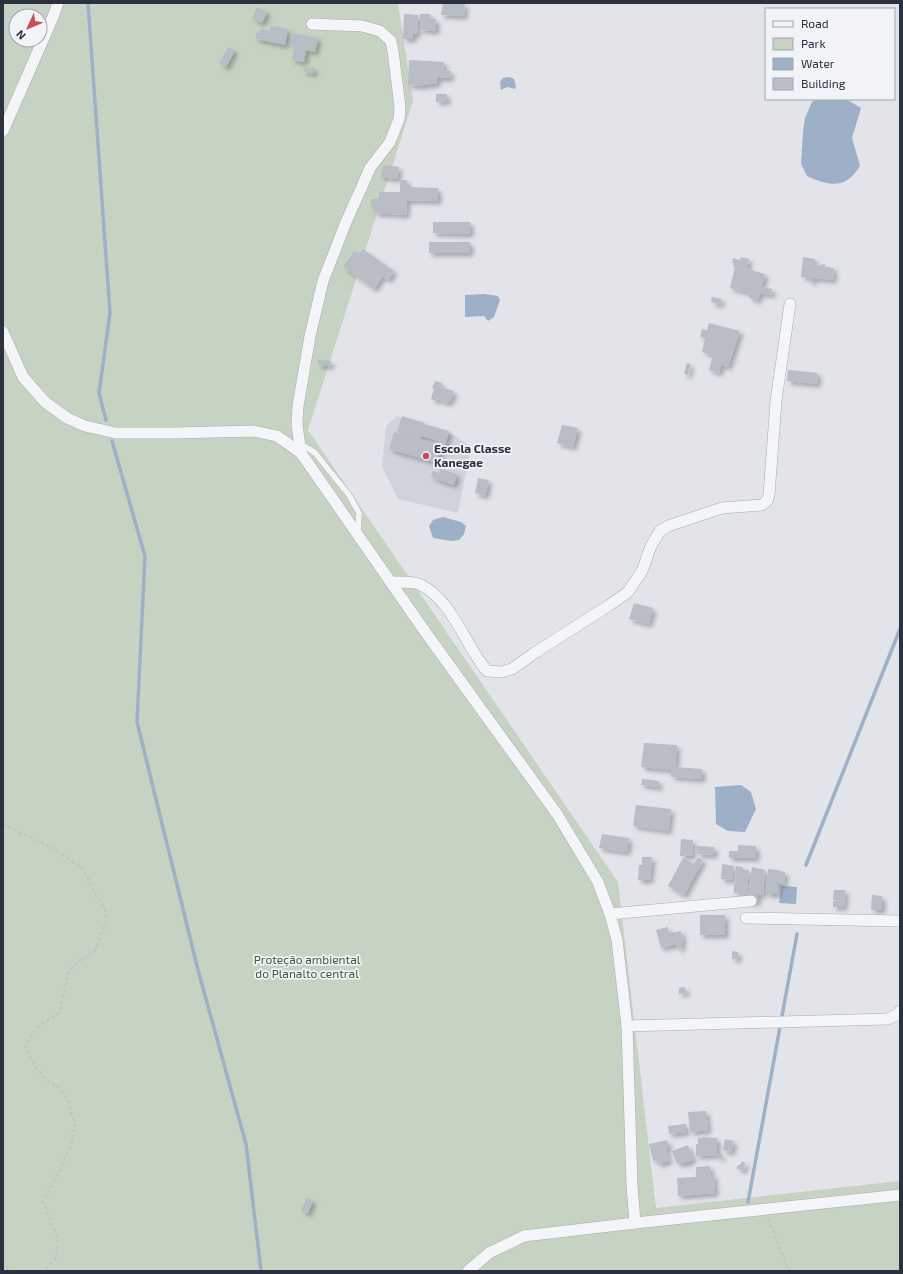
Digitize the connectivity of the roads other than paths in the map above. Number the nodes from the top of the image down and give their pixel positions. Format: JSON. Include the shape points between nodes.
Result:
{"nodes":[{"id":1,"x":58,"y":3,"type":"edge"},
{"id":2,"x":312,"y":24,"type":"dead end"},
{"id":3,"x":3,"y":131,"type":"edge"},
{"id":4,"x":790,"y":304,"type":"dead end"},
{"id":5,"x":3,"y":332,"type":"edge"},
{"id":6,"x":301,"y":449,"type":"junction"},
{"id":7,"x":391,"y":582,"type":"junction"},
{"id":8,"x":751,"y":901,"type":"dead end"},
{"id":9,"x":610,"y":914,"type":"junction"},
{"id":10,"x":746,"y":918,"type":"dead end"},
{"id":11,"x":900,"y":921,"type":"edge"},
{"id":12,"x":900,"y":1011,"type":"edge"},
{"id":13,"x":627,"y":1026,"type":"junction"},
{"id":14,"x":900,"y":1194,"type":"edge"},
{"id":15,"x":635,"y":1223,"type":"junction"},
{"id":16,"x":468,"y":1271,"type":"edge"}],
"edges":[{"from":1,"to":3,"type":"street"},
{"from":2,"to":6,"type":"street","via":[[362,26],[380,31],[391,41],[400,113],[397,128],[390,142],[370,168],[323,281],[298,406],[297,425]]},
{"from":4,"to":7,"type":"street","via":[[776,401],[769,495],[762,505],[722,508],[660,531],[651,546],[642,571],[628,592],[512,669],[502,672],[487,671],[451,614],[431,591],[418,584]]},
{"from":5,"to":6,"type":"street","via":[[23,377],[36,392],[45,402],[68,418],[85,426],[116,433],[254,431],[277,436]]},
{"from":6,"to":7,"type":"street"},
{"from":7,"to":9,"type":"street","via":[[557,814],[598,882]]},
{"from":8,"to":9,"type":"street"},
{"from":9,"to":13,"type":"street","via":[[617,940]]},
{"from":10,"to":11,"type":"street"},
{"from":12,"to":13,"type":"street","via":[[888,1019]]},
{"from":13,"to":15,"type":"street"},
{"from":14,"to":15,"type":"street"},
{"from":15,"to":16,"type":"street","via":[[524,1236],[489,1253]]}]}
